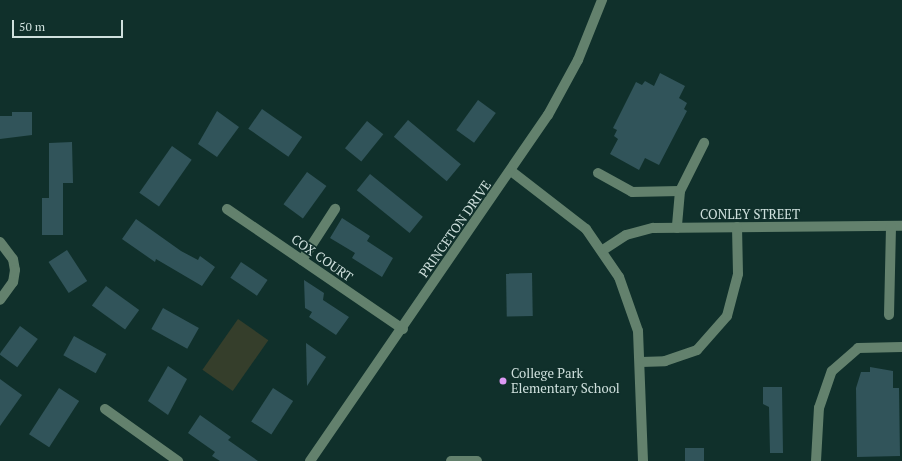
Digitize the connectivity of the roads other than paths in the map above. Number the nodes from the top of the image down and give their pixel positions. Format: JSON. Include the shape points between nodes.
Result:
{"nodes":[{"id":1,"x":602,"y":0,"type":"edge"},
{"id":2,"x":704,"y":143,"type":"dead end"},
{"id":3,"x":511,"y":171,"type":"junction"},
{"id":4,"x":598,"y":173,"type":"dead end"},
{"id":5,"x":680,"y":192,"type":"junction"},
{"id":6,"x":227,"y":209,"type":"dead end"},
{"id":7,"x":335,"y":209,"type":"dead end"},
{"id":8,"x":891,"y":226,"type":"junction"},
{"id":9,"x":902,"y":226,"type":"edge"},
{"id":10,"x":737,"y":227,"type":"junction"},
{"id":11,"x":677,"y":228,"type":"junction"},
{"id":12,"x":0,"y":242,"type":"edge"},
{"id":13,"x":603,"y":250,"type":"junction"},
{"id":14,"x":302,"y":260,"type":"junction"},
{"id":15,"x":0,"y":300,"type":"edge"},
{"id":16,"x":889,"y":315,"type":"dead end"},
{"id":17,"x":402,"y":329,"type":"junction"},
{"id":18,"x":902,"y":347,"type":"edge"},
{"id":19,"x":641,"y":362,"type":"junction"},
{"id":20,"x":105,"y":409,"type":"dead end"},
{"id":21,"x":178,"y":461,"type":"edge"},
{"id":22,"x":310,"y":461,"type":"edge"},
{"id":23,"x":451,"y":461,"type":"edge"},
{"id":24,"x":477,"y":461,"type":"edge"},
{"id":25,"x":643,"y":461,"type":"edge"},
{"id":26,"x":816,"y":461,"type":"edge"}],
"edges":[{"from":1,"to":3,"type":"street","name":"PRINCETON DRIVE","via":[[574,67],[548,115]]},
{"from":2,"to":5,"type":"street"},
{"from":3,"to":13,"type":"street","via":[[565,211]]},
{"from":3,"to":17,"type":"street","name":"PRINCETON DRIVE"},
{"from":4,"to":5,"type":"street","via":[[632,192]]},
{"from":5,"to":11,"type":"street"},
{"from":6,"to":14,"type":"street","name":"COX COURT"},
{"from":7,"to":14,"type":"street"},
{"from":8,"to":9,"type":"street","name":"CONLEY STREET"},
{"from":8,"to":10,"type":"street","name":"CONLEY STREET"},
{"from":8,"to":16,"type":"street"},
{"from":10,"to":11,"type":"street","name":"CONLEY STREET"},
{"from":10,"to":19,"type":"street","via":[[738,274],[727,316],[697,350],[665,361]]},
{"from":11,"to":13,"type":"street","name":"CONLEY STREET","via":[[639,230]]},
{"from":12,"to":15,"type":"street","via":[[13,259],[15,270],[13,282]]},
{"from":13,"to":19,"type":"street","via":[[631,304]]},
{"from":14,"to":17,"type":"street","name":"COX COURT"},
{"from":17,"to":22,"type":"street","name":"PRINCETON DRIVE"},
{"from":18,"to":26,"type":"street","via":[[858,348],[832,371],[820,408]]},
{"from":19,"to":25,"type":"street"},
{"from":20,"to":21,"type":"street"},
{"from":23,"to":24,"type":"street"}]}
